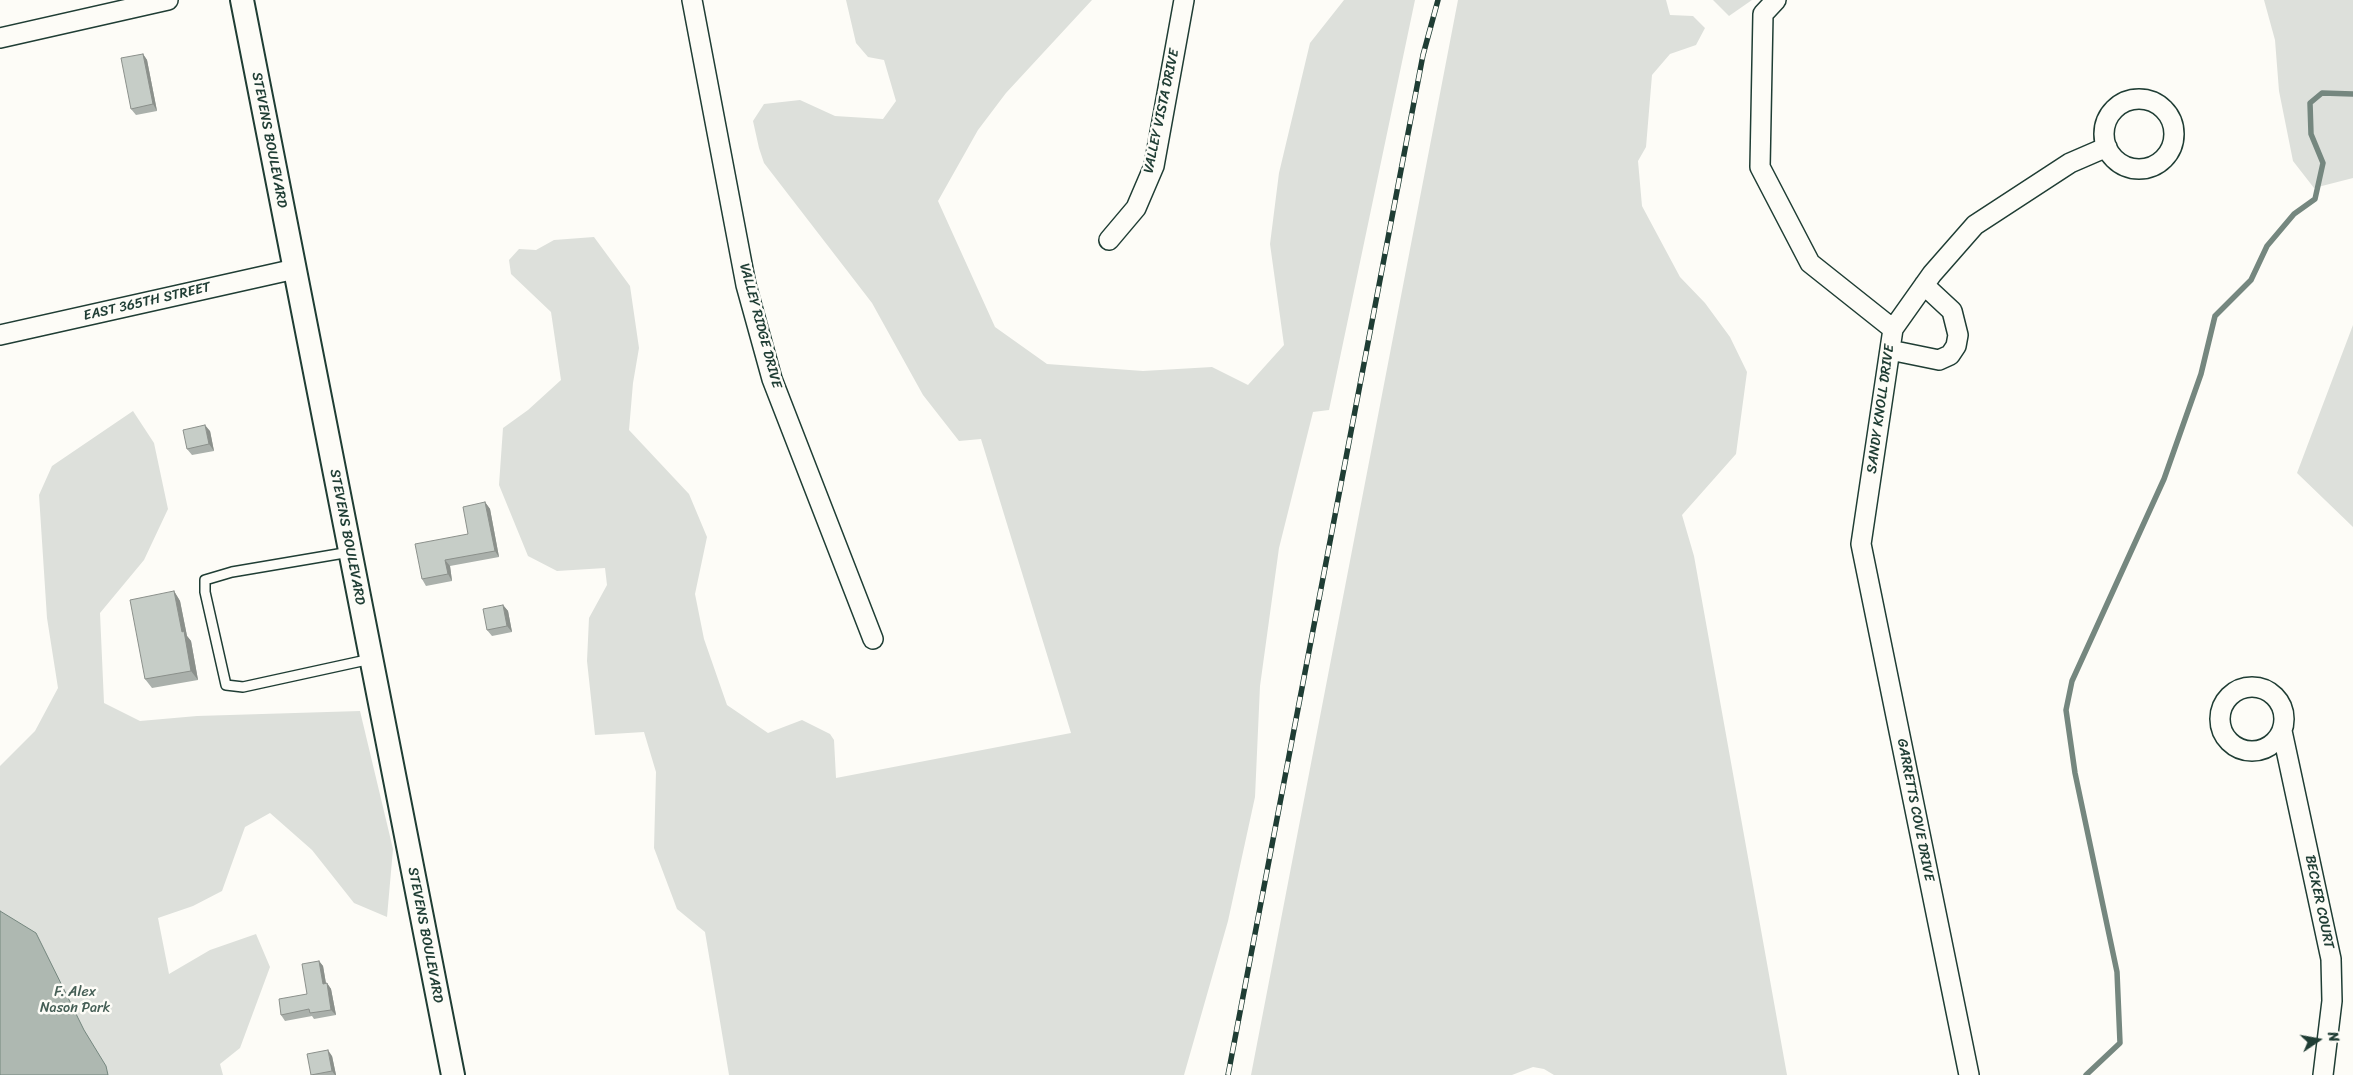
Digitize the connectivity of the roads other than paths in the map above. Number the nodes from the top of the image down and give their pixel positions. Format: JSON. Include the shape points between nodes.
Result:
{"nodes":[{"id":1,"x":168,"y":0,"type":"edge"},
{"id":2,"x":242,"y":0,"type":"edge"},
{"id":3,"x":692,"y":0,"type":"edge"},
{"id":4,"x":1184,"y":0,"type":"edge"},
{"id":5,"x":1776,"y":0,"type":"edge"},
{"id":6,"x":0,"y":38,"type":"edge"},
{"id":7,"x":2107,"y":147,"type":"dead end"},
{"id":8,"x":1109,"y":240,"type":"dead end"},
{"id":9,"x":295,"y":269,"type":"junction"},
{"id":10,"x":1924,"y":285,"type":"junction"},
{"id":11,"x":1892,"y":329,"type":"junction"},
{"id":12,"x":0,"y":335,"type":"edge"},
{"id":13,"x":1890,"y":350,"type":"junction"},
{"id":14,"x":1861,"y":544,"type":"joint"},
{"id":15,"x":350,"y":552,"type":"junction"},
{"id":16,"x":873,"y":639,"type":"dead end"},
{"id":17,"x":371,"y":659,"type":"junction"},
{"id":18,"x":2282,"y":730,"type":"dead end"},
{"id":19,"x":453,"y":1075,"type":"edge"},
{"id":20,"x":1969,"y":1075,"type":"edge"},
{"id":21,"x":2323,"y":1075,"type":"edge"}],
"edges":[{"from":1,"to":6,"type":"street"},
{"from":2,"to":9,"type":"street","name":"STEVENS BOULEVARD"},
{"from":3,"to":16,"type":"street","name":"VALLEY RIDGE DRIVE","via":[[746,285],[772,378]]},
{"from":4,"to":8,"type":"street","name":"VALLEY VISTA DRIVE","via":[[1154,166],[1136,208]]},
{"from":5,"to":11,"type":"street","name":"SANDY KNOLL DRIVE","via":[[1763,14],[1760,167],[1810,263]]},
{"from":7,"to":10,"type":"street","via":[[2070,163],[1975,225]]},
{"from":9,"to":12,"type":"street","name":"EAST 365TH STREET"},
{"from":9,"to":15,"type":"street","name":"STEVENS BOULEVARD"},
{"from":10,"to":11,"type":"street"},
{"from":10,"to":13,"type":"street","via":[[1952,311],[1958,335],[1956,346],[1950,355],[1939,360]]},
{"from":11,"to":13,"type":"street","name":"SANDY KNOLL DRIVE"},
{"from":13,"to":14,"type":"street","name":"SANDY KNOLL DRIVE"},
{"from":14,"to":20,"type":"street","name":"GARRETTS COVE DRIVE"},
{"from":15,"to":17,"type":"street","name":"STEVENS BOULEVARD"},
{"from":15,"to":17,"type":"lane","via":[[232,572],[205,580],[205,592],[226,685],[243,687]]},
{"from":17,"to":19,"type":"street","name":"STEVENS BOULEVARD"},
{"from":18,"to":21,"type":"street","name":"BECKER COURT","via":[[2331,959],[2332,1001]]}]}
